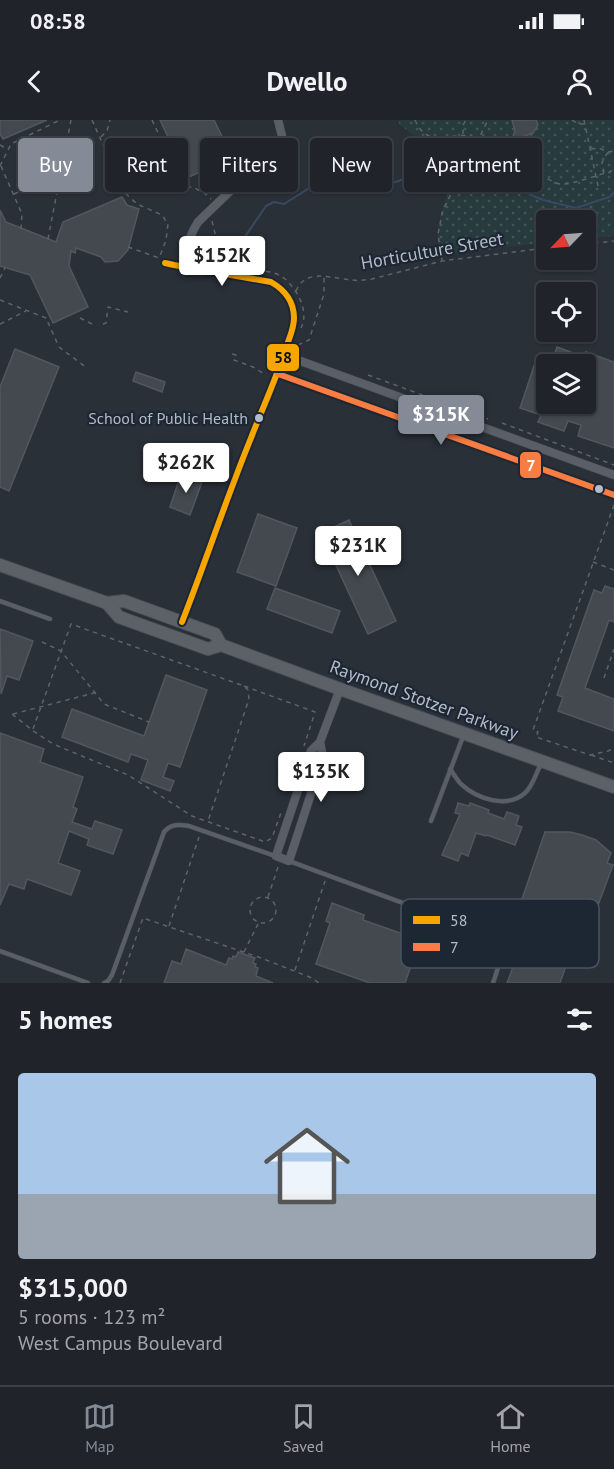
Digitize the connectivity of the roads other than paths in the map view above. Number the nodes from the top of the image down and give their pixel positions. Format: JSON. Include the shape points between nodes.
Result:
{"nodes":[{"id":1,"x":278,"y":120,"type":"edge"},
{"id":2,"x":165,"y":263,"type":"dead end"},
{"id":3,"x":185,"y":266,"type":"junction"},
{"id":4,"x":284,"y":355,"type":"junction"},
{"id":5,"x":278,"y":374,"type":"junction"},
{"id":6,"x":614,"y":474,"type":"edge"},
{"id":7,"x":614,"y":495,"type":"edge"},
{"id":8,"x":0,"y":565,"type":"edge"},
{"id":9,"x":0,"y":602,"type":"edge"},
{"id":10,"x":107,"y":603,"type":"junction"},
{"id":11,"x":50,"y":619,"type":"dead end"},
{"id":12,"x":130,"y":621,"type":"junction"},
{"id":13,"x":182,"y":622,"type":"junction"},
{"id":14,"x":221,"y":645,"type":"junction"},
{"id":15,"x":340,"y":689,"type":"junction"},
{"id":16,"x":464,"y":734,"type":"junction"},
{"id":17,"x":320,"y":742,"type":"junction"},
{"id":18,"x":542,"y":762,"type":"junction"},
{"id":19,"x":450,"y":769,"type":"junction"},
{"id":20,"x":614,"y":787,"type":"edge"},
{"id":21,"x":431,"y":821,"type":"dead end"},
{"id":22,"x":282,"y":858,"type":"junction"},
{"id":23,"x":401,"y":903,"type":"edge"},
{"id":24,"x":0,"y":951,"type":"edge"},
{"id":25,"x":498,"y":968,"type":"edge"},
{"id":26,"x":88,"y":983,"type":"edge"},
{"id":27,"x":104,"y":983,"type":"edge"},
{"id":28,"x":493,"y":983,"type":"edge"}],
"edges":[{"from":1,"to":3,"type":"street","via":[[282,136],[278,145],[198,222],[190,234]]},
{"from":2,"to":3,"type":"street"},
{"from":3,"to":4,"type":"street","via":[[271,282],[293,294],[294,323]]},
{"from":4,"to":5,"type":"street"},
{"from":4,"to":6,"type":"street"},
{"from":5,"to":7,"type":"street"},
{"from":5,"to":13,"type":"street"},
{"from":8,"to":10,"type":"main road","name":"Raymond Stotzer Parkway"},
{"from":9,"to":11,"type":"lane"},
{"from":10,"to":12,"type":"main road","name":"Raymond Stotzer Parkway","via":[[119,617]]},
{"from":10,"to":13,"type":"main road","name":"Raymond Stotzer Parkway","via":[[124,601]]},
{"from":12,"to":13,"type":"main road","via":[[146,618],[172,627]]},
{"from":12,"to":14,"type":"main road","name":"Raymond Stotzer Parkway","via":[[208,649]]},
{"from":13,"to":14,"type":"main road","name":"Raymond Stotzer Parkway","via":[[215,634]]},
{"from":14,"to":15,"type":"main road","name":"Raymond Stotzer Parkway"},
{"from":15,"to":16,"type":"main road","name":"Raymond Stotzer Parkway"},
{"from":15,"to":17,"type":"street"},
{"from":16,"to":18,"type":"main road","name":"Raymond Stotzer Parkway"},
{"from":16,"to":19,"type":"lane"},
{"from":17,"to":22,"type":"street","via":[[311,751]]},
{"from":17,"to":22,"type":"street","via":[[323,757]]},
{"from":18,"to":19,"type":"lane","via":[[527,792],[509,802],[471,792]]},
{"from":18,"to":20,"type":"main road","name":"Raymond Stotzer Parkway"},
{"from":19,"to":21,"type":"lane"},
{"from":22,"to":23,"type":"lane"},
{"from":22,"to":27,"type":"lane","via":[[189,826],[171,826],[164,832],[112,975]]},
{"from":24,"to":26,"type":"lane"},
{"from":25,"to":28,"type":"lane"}]}
